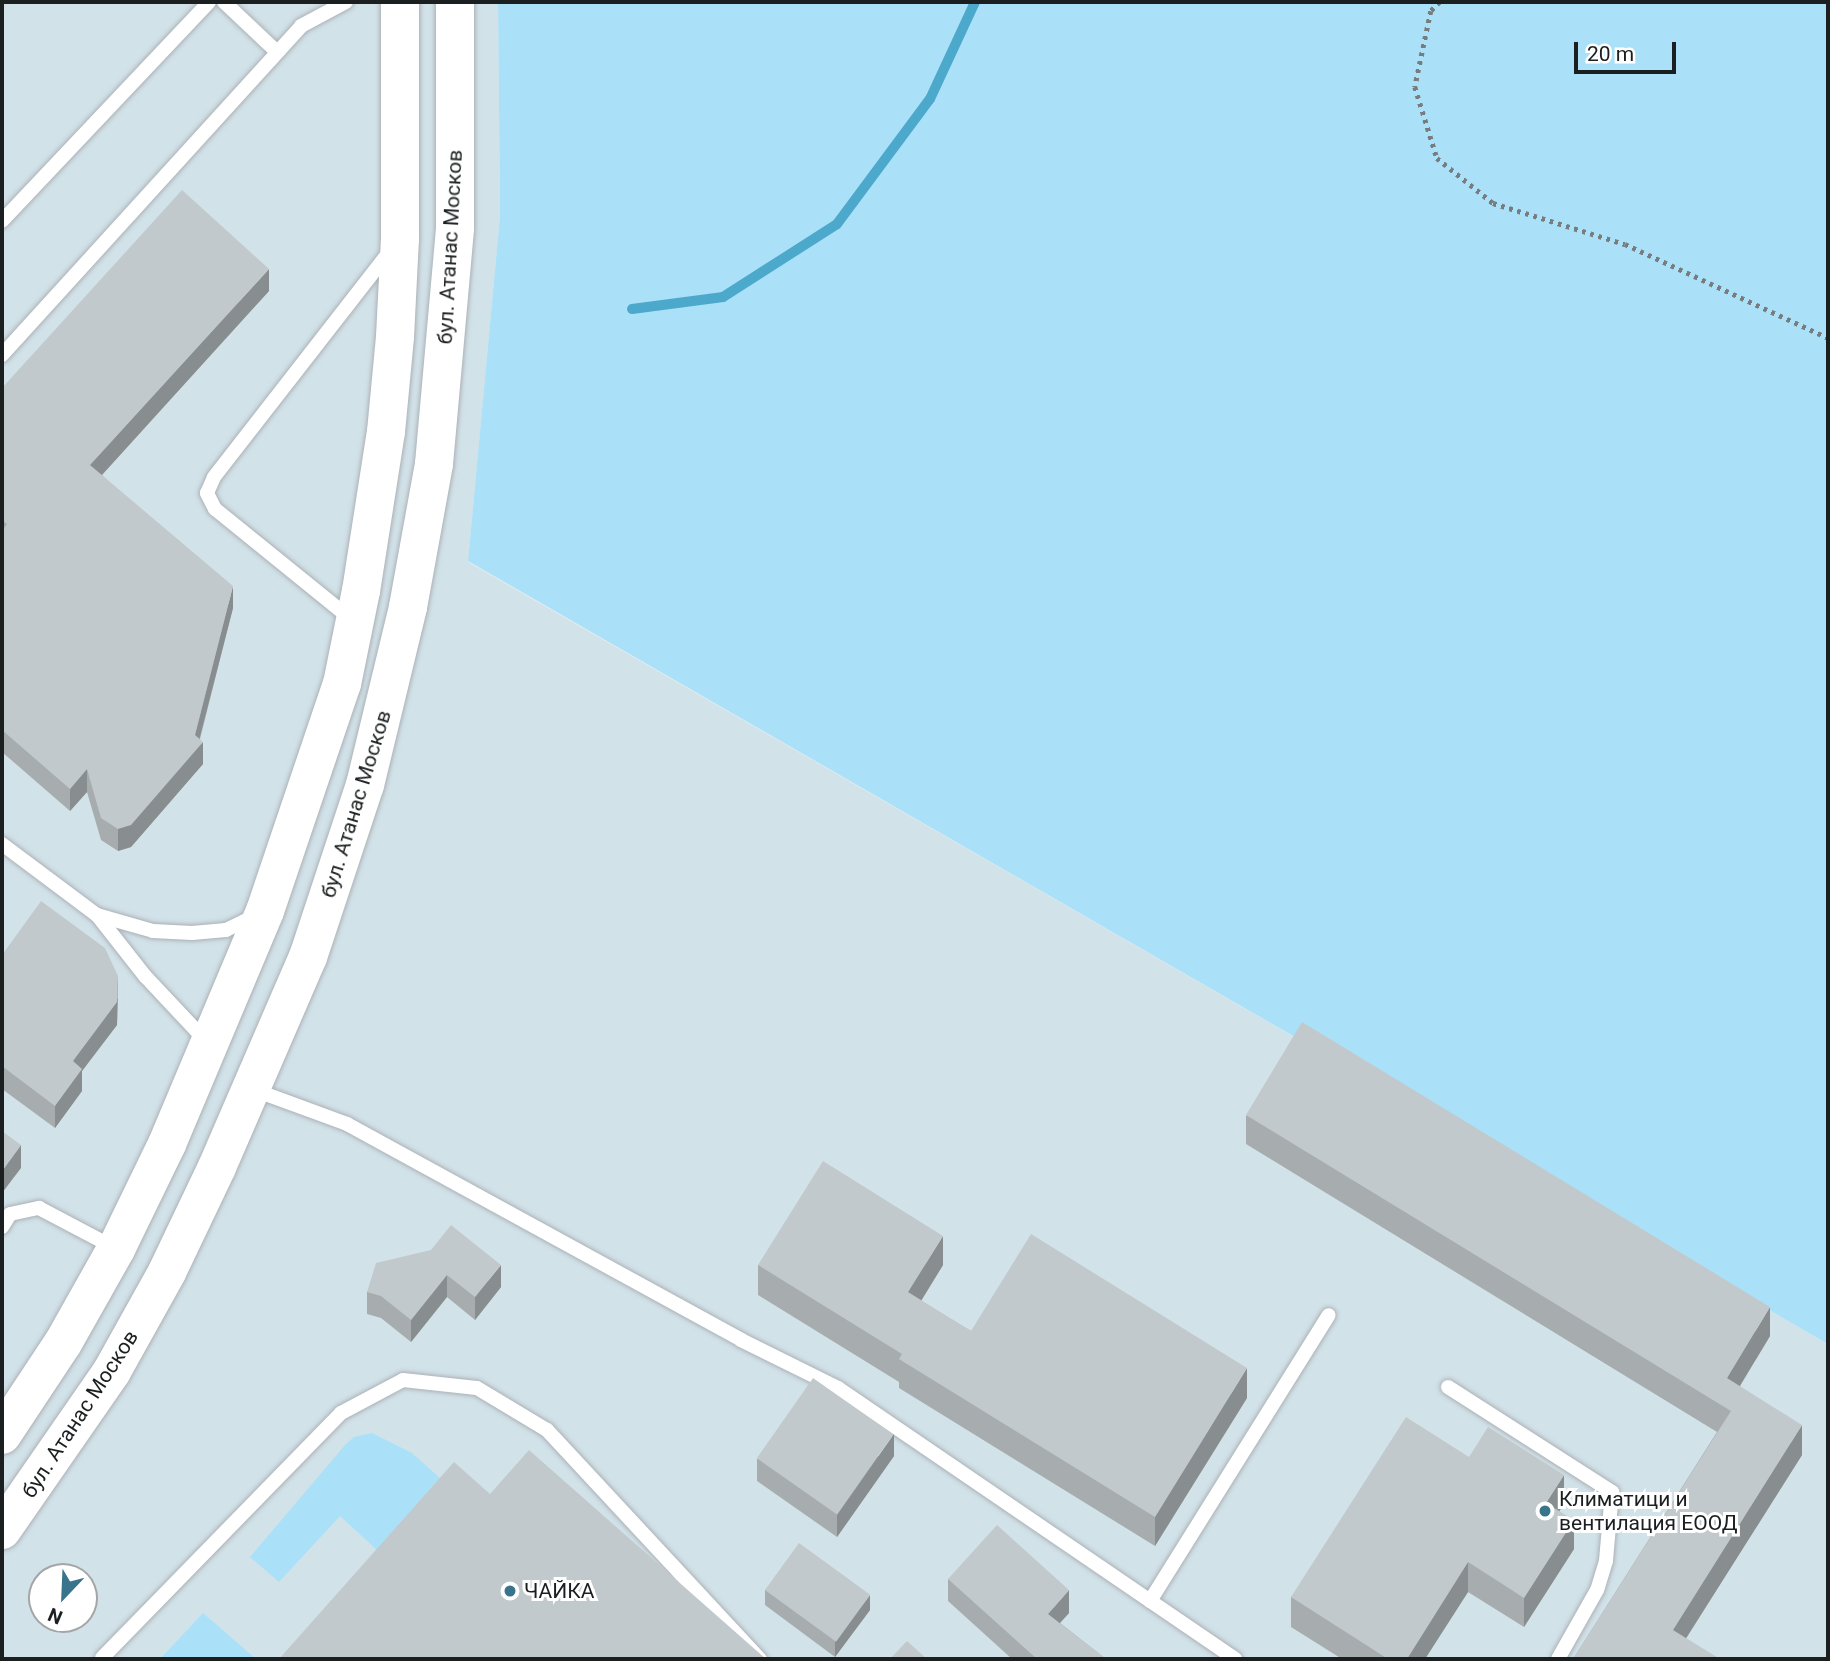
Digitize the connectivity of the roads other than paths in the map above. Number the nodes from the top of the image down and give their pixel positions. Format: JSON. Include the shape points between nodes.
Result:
{"nodes":[{"id":1,"x":209,"y":2,"type":"edge"},
{"id":2,"x":224,"y":2,"type":"edge"},
{"id":3,"x":346,"y":2,"type":"edge"},
{"id":4,"x":400,"y":2,"type":"edge"},
{"id":5,"x":455,"y":2,"type":"edge"},
{"id":6,"x":277,"y":52,"type":"junction"},
{"id":7,"x":2,"y":221,"type":"edge"},
{"id":8,"x":400,"y":239,"type":"junction"},
{"id":9,"x":2,"y":355,"type":"edge"},
{"id":10,"x":355,"y":622,"type":"junction"},
{"id":11,"x":2,"y":844,"type":"edge"},
{"id":12,"x":265,"y":911,"type":"junction"},
{"id":13,"x":97,"y":915,"type":"junction"},
{"id":14,"x":210,"y":1044,"type":"junction"},
{"id":15,"x":251,"y":1089,"type":"junction"},
{"id":16,"x":2,"y":1227,"type":"edge"},
{"id":17,"x":116,"y":1249,"type":"junction"},
{"id":18,"x":1329,"y":1315,"type":"dead end"},
{"id":19,"x":1448,"y":1387,"type":"dead end"},
{"id":20,"x":2,"y":1435,"type":"edge"},
{"id":21,"x":2,"y":1531,"type":"edge"},
{"id":22,"x":1150,"y":1601,"type":"junction"},
{"id":23,"x":102,"y":1658,"type":"edge"},
{"id":24,"x":760,"y":1659,"type":"edge"},
{"id":25,"x":1235,"y":1659,"type":"edge"},
{"id":26,"x":1558,"y":1659,"type":"edge"}],
"edges":[{"from":1,"to":7,"type":"lane"},
{"from":2,"to":6,"type":"lane"},
{"from":3,"to":6,"type":"lane","via":[[301,26]]},
{"from":4,"to":8,"type":"main road"},
{"from":5,"to":15,"type":"main road","name":"бул. Атанас Москов","via":[[455,228],[447,342],[434,464],[408,607],[365,785],[308,957]]},
{"from":6,"to":9,"type":"lane"},
{"from":8,"to":10,"type":"main road","via":[[386,432]]},
{"from":8,"to":10,"type":"lane","via":[[214,477],[207,493],[215,509]]},
{"from":10,"to":12,"type":"main road","via":[[342,684]]},
{"from":11,"to":13,"type":"lane"},
{"from":12,"to":13,"type":"lane","via":[[226,930],[192,933],[153,930]]},
{"from":12,"to":14,"type":"main road"},
{"from":13,"to":14,"type":"lane","via":[[145,976]]},
{"from":14,"to":17,"type":"main road"},
{"from":15,"to":21,"type":"main road","name":"бул. Атанас Москов","via":[[167,1272],[113,1371]]},
{"from":15,"to":22,"type":"lane","via":[[347,1125],[838,1388]]},
{"from":16,"to":17,"type":"lane","via":[[10,1214],[39,1208]]},
{"from":17,"to":20,"type":"main road","via":[[63,1343]]},
{"from":18,"to":22,"type":"lane"},
{"from":19,"to":26,"type":"lane","via":[[1612,1492],[1606,1561],[1597,1590]]},
{"from":22,"to":25,"type":"lane"},
{"from":23,"to":24,"type":"lane","via":[[341,1413],[403,1380],[477,1388],[547,1430]]}]}
